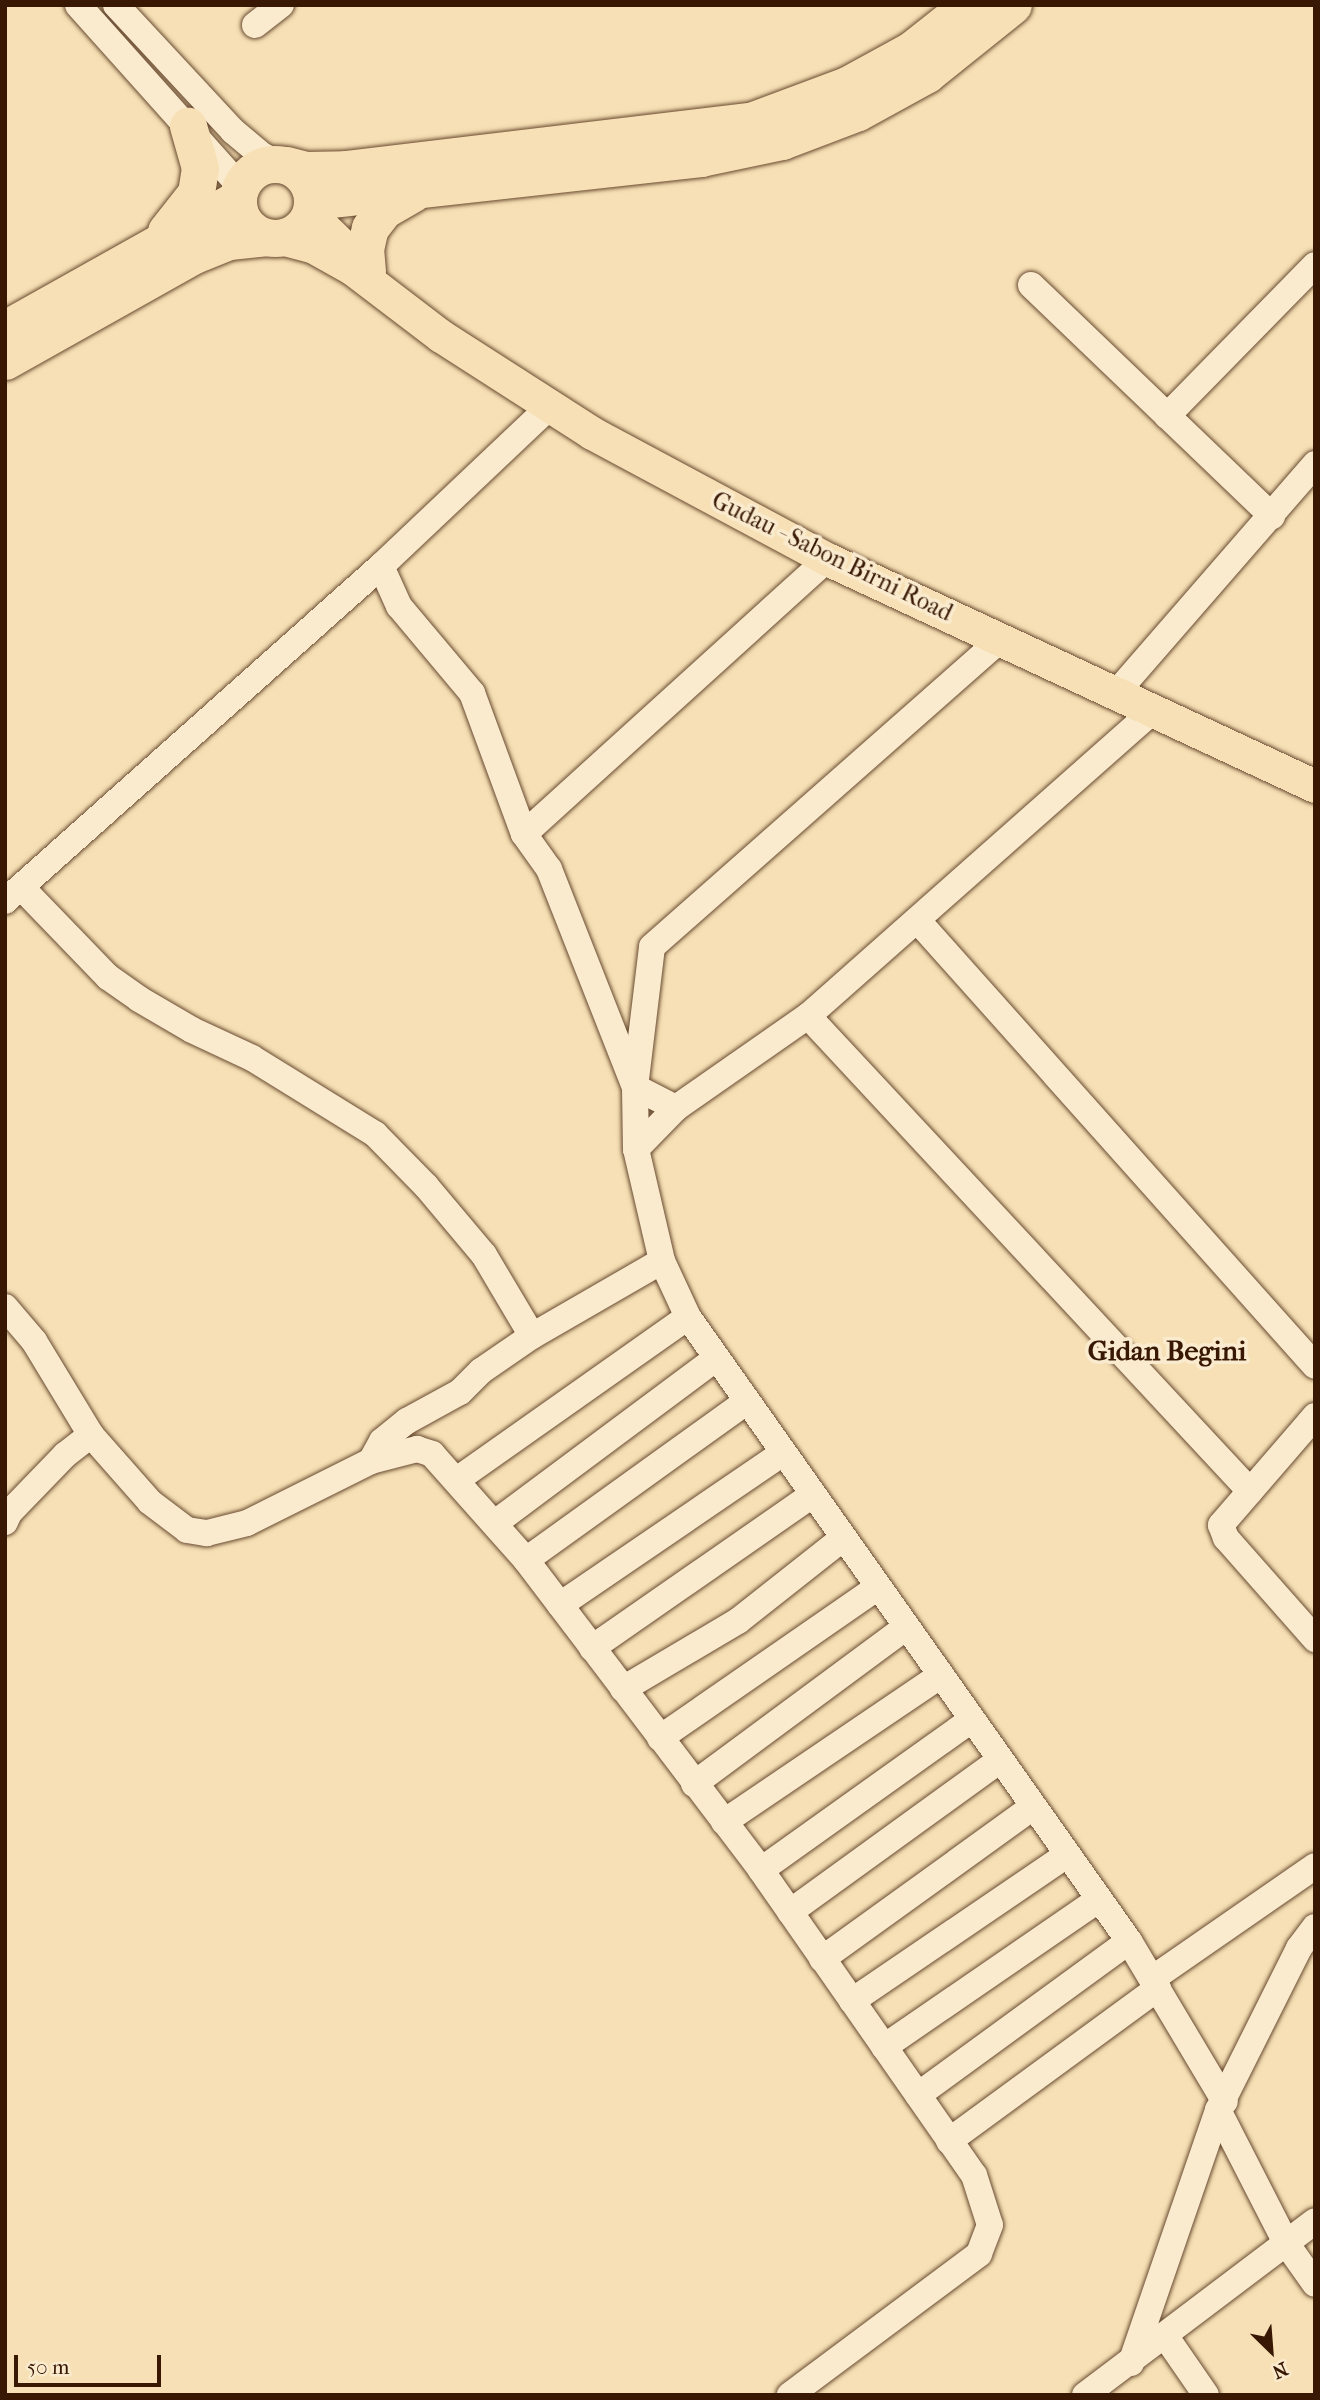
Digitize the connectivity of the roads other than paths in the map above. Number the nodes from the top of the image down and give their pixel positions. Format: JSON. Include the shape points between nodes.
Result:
{"nodes":[{"id":1,"x":78,"y":5,"type":"edge"},
{"id":2,"x":116,"y":5,"type":"edge"},
{"id":3,"x":281,"y":5,"type":"edge"},
{"id":4,"x":968,"y":5,"type":"edge"},
{"id":5,"x":1013,"y":5,"type":"edge"},
{"id":6,"x":255,"y":25,"type":"dead end"},
{"id":7,"x":188,"y":126,"type":"junction"},
{"id":8,"x":284,"y":164,"type":"junction"},
{"id":9,"x":424,"y":190,"type":"junction"},
{"id":10,"x":239,"y":192,"type":"junction"},
{"id":11,"x":312,"y":207,"type":"junction"},
{"id":12,"x":273,"y":237,"type":"junction"},
{"id":13,"x":143,"y":249,"type":"junction"},
{"id":14,"x":1315,"y":265,"type":"edge"},
{"id":15,"x":371,"y":277,"type":"junction"},
{"id":16,"x":1031,"y":285,"type":"dead end"},
{"id":17,"x":5,"y":328,"type":"edge"},
{"id":18,"x":5,"y":361,"type":"edge"},
{"id":19,"x":550,"y":406,"type":"junction"},
{"id":20,"x":1167,"y":416,"type":"junction"},
{"id":21,"x":1315,"y":464,"type":"edge"},
{"id":22,"x":1272,"y":516,"type":"junction"},
{"id":23,"x":827,"y":559,"type":"junction"},
{"id":24,"x":382,"y":566,"type":"junction"},
{"id":25,"x":1001,"y":639,"type":"junction"},
{"id":26,"x":1116,"y":692,"type":"junction"},
{"id":27,"x":1154,"y":710,"type":"junction"},
{"id":28,"x":1315,"y":786,"type":"edge"},
{"id":29,"x":524,"y":834,"type":"junction"},
{"id":30,"x":13,"y":895,"type":"edge"},
{"id":31,"x":918,"y":921,"type":"junction"},
{"id":32,"x":808,"y":1016,"type":"junction"},
{"id":33,"x":635,"y":1087,"type":"junction"},
{"id":34,"x":676,"y":1108,"type":"junction"},
{"id":35,"x":636,"y":1149,"type":"junction"},
{"id":36,"x":662,"y":1261,"type":"junction"},
{"id":37,"x":5,"y":1307,"type":"edge"},
{"id":38,"x":688,"y":1317,"type":"junction"},
{"id":39,"x":532,"y":1336,"type":"junction"},
{"id":40,"x":716,"y":1358,"type":"junction"},
{"id":41,"x":1315,"y":1366,"type":"edge"},
{"id":42,"x":746,"y":1402,"type":"junction"},
{"id":43,"x":1315,"y":1416,"type":"edge"},
{"id":44,"x":91,"y":1435,"type":"junction"},
{"id":45,"x":781,"y":1454,"type":"junction"},
{"id":46,"x":371,"y":1461,"type":"junction"},
{"id":47,"x":458,"y":1479,"type":"junction"},
{"id":48,"x":1250,"y":1491,"type":"junction"},
{"id":49,"x":812,"y":1495,"type":"junction"},
{"id":50,"x":5,"y":1522,"type":"edge"},
{"id":51,"x":495,"y":1523,"type":"junction"},
{"id":52,"x":843,"y":1538,"type":"junction"},
{"id":53,"x":526,"y":1560,"type":"junction"},
{"id":54,"x":878,"y":1587,"type":"junction"},
{"id":55,"x":560,"y":1605,"type":"junction"},
{"id":56,"x":906,"y":1627,"type":"junction"},
{"id":57,"x":1315,"y":1639,"type":"edge"},
{"id":58,"x":592,"y":1648,"type":"junction"},
{"id":59,"x":941,"y":1675,"type":"junction"},
{"id":60,"x":623,"y":1689,"type":"junction"},
{"id":61,"x":970,"y":1721,"type":"junction"},
{"id":62,"x":660,"y":1738,"type":"junction"},
{"id":63,"x":1000,"y":1760,"type":"junction"},
{"id":64,"x":694,"y":1784,"type":"junction"},
{"id":65,"x":1032,"y":1807,"type":"junction"},
{"id":66,"x":724,"y":1822,"type":"junction"},
{"id":67,"x":1067,"y":1855,"type":"junction"},
{"id":68,"x":1315,"y":1866,"type":"edge"},
{"id":69,"x":761,"y":1870,"type":"junction"},
{"id":70,"x":1098,"y":1900,"type":"junction"},
{"id":71,"x":790,"y":1912,"type":"junction"},
{"id":72,"x":1315,"y":1927,"type":"edge"},
{"id":73,"x":1129,"y":1941,"type":"junction"},
{"id":74,"x":822,"y":1959,"type":"junction"},
{"id":75,"x":1155,"y":1983,"type":"junction"},
{"id":76,"x":852,"y":2001,"type":"junction"},
{"id":77,"x":884,"y":2047,"type":"junction"},
{"id":78,"x":918,"y":2095,"type":"junction"},
{"id":79,"x":1222,"y":2106,"type":"junction"},
{"id":80,"x":949,"y":2141,"type":"junction"},
{"id":81,"x":1315,"y":2221,"type":"edge"},
{"id":82,"x":1286,"y":2242,"type":"junction"},
{"id":83,"x":1315,"y":2284,"type":"edge"},
{"id":84,"x":1166,"y":2337,"type":"junction"},
{"id":85,"x":1131,"y":2363,"type":"junction"},
{"id":86,"x":790,"y":2395,"type":"edge"},
{"id":87,"x":1085,"y":2395,"type":"edge"},
{"id":88,"x":1206,"y":2395,"type":"edge"}],
"edges":[{"from":1,"to":7,"type":"street"},
{"from":2,"to":8,"type":"street","via":[[233,131],[263,156]]},
{"from":3,"to":6,"type":"street"},
{"from":4,"to":8,"type":"highway","via":[[911,50],[848,85],[753,120],[345,169],[306,170]]},
{"from":5,"to":9,"type":"highway","via":[[928,74],[858,112],[782,141],[701,158]]},
{"from":7,"to":10,"type":"street"},
{"from":7,"to":13,"type":"highway","via":[[199,158],[196,193],[179,218]]},
{"from":8,"to":10,"type":"highway","via":[[261,166]]},
{"from":8,"to":11,"type":"highway","via":[[304,176]]},
{"from":9,"to":11,"type":"highway"},
{"from":9,"to":15,"type":"highway","via":[[400,199],[376,219],[365,249]]},
{"from":10,"to":12,"type":"highway","via":[[245,223]]},
{"from":10,"to":13,"type":"highway"},
{"from":11,"to":12,"type":"highway","via":[[293,233]]},
{"from":11,"to":15,"type":"main road"},
{"from":12,"to":15,"type":"main road","via":[[314,247]]},
{"from":12,"to":18,"type":"highway","via":[[229,241],[194,255]]},
{"from":13,"to":17,"type":"highway"},
{"from":14,"to":20,"type":"street"},
{"from":15,"to":19,"type":"main road","name":"Gudau - Sabon Birni Road","via":[[441,336]]},
{"from":16,"to":20,"type":"street"},
{"from":19,"to":23,"type":"main road","name":"Gudau - Sabon Birni Road"},
{"from":19,"to":24,"type":"street"},
{"from":20,"to":22,"type":"street"},
{"from":21,"to":22,"type":"street"},
{"from":22,"to":26,"type":"street"},
{"from":23,"to":25,"type":"main road","name":"Gudau - Sabon Birni Road"},
{"from":23,"to":29,"type":"street"},
{"from":24,"to":29,"type":"street","via":[[399,606],[472,693]]},
{"from":24,"to":30,"type":"street"},
{"from":25,"to":26,"type":"main road","name":"Gudau - Sabon Birni Road"},
{"from":25,"to":33,"type":"street","via":[[652,947]]},
{"from":26,"to":27,"type":"main road","name":"Gudau - Sabon Birni Road"},
{"from":27,"to":28,"type":"main road","name":"Gudau - Sabon Birni Road"},
{"from":27,"to":31,"type":"street"},
{"from":29,"to":33,"type":"street","via":[[549,869]]},
{"from":30,"to":39,"type":"street","via":[[139,999],[252,1058],[375,1134],[484,1255]]},
{"from":31,"to":32,"type":"street"},
{"from":31,"to":41,"type":"street"},
{"from":32,"to":34,"type":"street"},
{"from":32,"to":48,"type":"street"},
{"from":33,"to":34,"type":"street"},
{"from":33,"to":35,"type":"street"},
{"from":34,"to":35,"type":"street"},
{"from":35,"to":36,"type":"street"},
{"from":36,"to":38,"type":"street"},
{"from":36,"to":39,"type":"street"},
{"from":37,"to":44,"type":"street","via":[[34,1341]]},
{"from":38,"to":40,"type":"street"},
{"from":38,"to":47,"type":"street"},
{"from":39,"to":46,"type":"street","via":[[481,1371],[460,1392],[399,1427],[382,1441]]},
{"from":40,"to":42,"type":"street"},
{"from":40,"to":51,"type":"street"},
{"from":42,"to":45,"type":"street"},
{"from":42,"to":53,"type":"street"},
{"from":43,"to":48,"type":"street"},
{"from":44,"to":46,"type":"street","via":[[164,1516],[187,1530],[207,1533],[247,1524]]},
{"from":44,"to":50,"type":"street","via":[[18,1503]]},
{"from":45,"to":49,"type":"street"},
{"from":45,"to":55,"type":"street"},
{"from":46,"to":47,"type":"street","via":[[417,1449],[432,1454]]},
{"from":47,"to":51,"type":"street"},
{"from":48,"to":57,"type":"street","via":[[1221,1525],[1226,1538]]},
{"from":49,"to":52,"type":"street"},
{"from":49,"to":58,"type":"street"},
{"from":51,"to":53,"type":"street"},
{"from":52,"to":54,"type":"street"},
{"from":52,"to":60,"type":"street","via":[[738,1621]]},
{"from":53,"to":55,"type":"street"},
{"from":54,"to":56,"type":"street"},
{"from":54,"to":62,"type":"street"},
{"from":55,"to":58,"type":"street"},
{"from":56,"to":59,"type":"street"},
{"from":56,"to":64,"type":"street"},
{"from":58,"to":60,"type":"street"},
{"from":59,"to":61,"type":"street"},
{"from":59,"to":66,"type":"street"},
{"from":60,"to":62,"type":"street"},
{"from":61,"to":63,"type":"street"},
{"from":61,"to":69,"type":"street"},
{"from":62,"to":64,"type":"street"},
{"from":63,"to":65,"type":"street"},
{"from":63,"to":71,"type":"street"},
{"from":64,"to":66,"type":"street"},
{"from":65,"to":67,"type":"street"},
{"from":65,"to":74,"type":"street"},
{"from":66,"to":69,"type":"street"},
{"from":67,"to":70,"type":"street"},
{"from":67,"to":76,"type":"street"},
{"from":68,"to":75,"type":"street"},
{"from":69,"to":71,"type":"street"},
{"from":70,"to":73,"type":"street"},
{"from":70,"to":77,"type":"street"},
{"from":71,"to":74,"type":"street"},
{"from":72,"to":79,"type":"street","via":[[1299,1948]]},
{"from":73,"to":75,"type":"street"},
{"from":73,"to":78,"type":"street"},
{"from":74,"to":76,"type":"street"},
{"from":75,"to":79,"type":"street"},
{"from":75,"to":80,"type":"street"},
{"from":76,"to":77,"type":"street"},
{"from":77,"to":78,"type":"street"},
{"from":78,"to":80,"type":"street"},
{"from":79,"to":82,"type":"street"},
{"from":79,"to":85,"type":"street"},
{"from":80,"to":86,"type":"street","via":[[974,2175],[986,2204],[990,2225],[979,2254]]},
{"from":81,"to":82,"type":"street"},
{"from":82,"to":83,"type":"street"},
{"from":82,"to":84,"type":"street"},
{"from":84,"to":85,"type":"street"},
{"from":84,"to":88,"type":"street"},
{"from":85,"to":87,"type":"street"}]}
